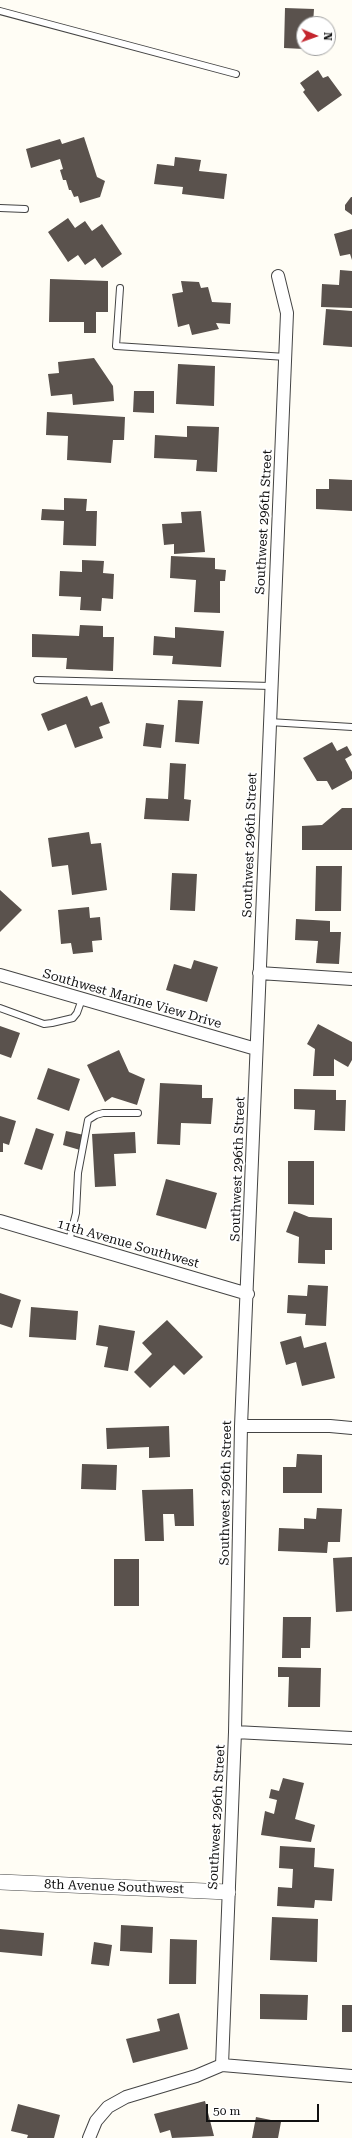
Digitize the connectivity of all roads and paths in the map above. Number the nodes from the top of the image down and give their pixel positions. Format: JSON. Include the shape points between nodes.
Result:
{"nodes":[{"id":1,"x":0,"y":11,"type":"edge"},
{"id":2,"x":236,"y":74,"type":"dead end"},
{"id":3,"x":0,"y":208,"type":"edge"},
{"id":4,"x":25,"y":209,"type":"dead end"},
{"id":5,"x":278,"y":276,"type":"dead end"},
{"id":6,"x":120,"y":288,"type":"dead end"},
{"id":7,"x":286,"y":357,"type":"junction"},
{"id":8,"x":37,"y":680,"type":"dead end"},
{"id":9,"x":271,"y":686,"type":"junction"},
{"id":10,"x":269,"y":722,"type":"junction"},
{"id":11,"x":352,"y":728,"type":"edge"},
{"id":12,"x":258,"y":973,"type":"junction"},
{"id":13,"x":0,"y":975,"type":"edge"},
{"id":14,"x":352,"y":978,"type":"edge"},
{"id":15,"x":82,"y":999,"type":"junction"},
{"id":16,"x":0,"y":1008,"type":"edge"},
{"id":17,"x":256,"y":1049,"type":"junction"},
{"id":18,"x":138,"y":1113,"type":"dead end"},
{"id":19,"x":0,"y":1221,"type":"edge"},
{"id":20,"x":69,"y":1241,"type":"junction"},
{"id":21,"x":248,"y":1294,"type":"junction"},
{"id":22,"x":241,"y":1426,"type":"junction"},
{"id":23,"x":352,"y":1428,"type":"edge"},
{"id":24,"x":235,"y":1732,"type":"junction"},
{"id":25,"x":352,"y":1738,"type":"edge"},
{"id":26,"x":0,"y":1882,"type":"edge"},
{"id":27,"x":228,"y":1892,"type":"junction"},
{"id":28,"x":222,"y":2065,"type":"junction"},
{"id":29,"x":352,"y":2076,"type":"edge"},
{"id":30,"x":89,"y":2138,"type":"edge"}],
"edges":[{"from":1,"to":2,"type":"lane"},
{"from":3,"to":4,"type":"lane"},
{"from":5,"to":7,"type":"street","name":"Southwest 296th Street","via":[[287,313]]},
{"from":6,"to":7,"type":"lane","via":[[116,346]]},
{"from":7,"to":9,"type":"street","name":"Southwest 296th Street"},
{"from":8,"to":9,"type":"lane"},
{"from":9,"to":10,"type":"street","name":"Southwest 296th Street"},
{"from":10,"to":11,"type":"lane"},
{"from":10,"to":12,"type":"street","name":"Southwest 296th Street"},
{"from":12,"to":14,"type":"street"},
{"from":12,"to":17,"type":"street","name":"Southwest 296th Street"},
{"from":13,"to":15,"type":"street","name":"Southwest Marine View Drive"},
{"from":15,"to":16,"type":"lane","via":[[73,1018],[44,1024]]},
{"from":15,"to":17,"type":"street","name":"Southwest Marine View Drive"},
{"from":17,"to":21,"type":"street","name":"Southwest 296th Street"},
{"from":18,"to":20,"type":"lane","via":[[103,1113],[96,1114],[88,1120],[78,1173],[76,1213]]},
{"from":19,"to":20,"type":"street","name":"11th Avenue Southwest"},
{"from":20,"to":21,"type":"street","name":"11th Avenue Southwest"},
{"from":21,"to":22,"type":"street","name":"Southwest 296th Street"},
{"from":22,"to":23,"type":"street"},
{"from":22,"to":24,"type":"street","name":"Southwest 296th Street"},
{"from":24,"to":25,"type":"street"},
{"from":24,"to":27,"type":"street","name":"Southwest 296th Street"},
{"from":26,"to":27,"type":"street","name":"8th Avenue Southwest"},
{"from":27,"to":28,"type":"street","name":"Southwest 296th Street"},
{"from":28,"to":29,"type":"street"},
{"from":28,"to":30,"type":"street","via":[[196,2076],[126,2097],[108,2107],[96,2121]]}]}
